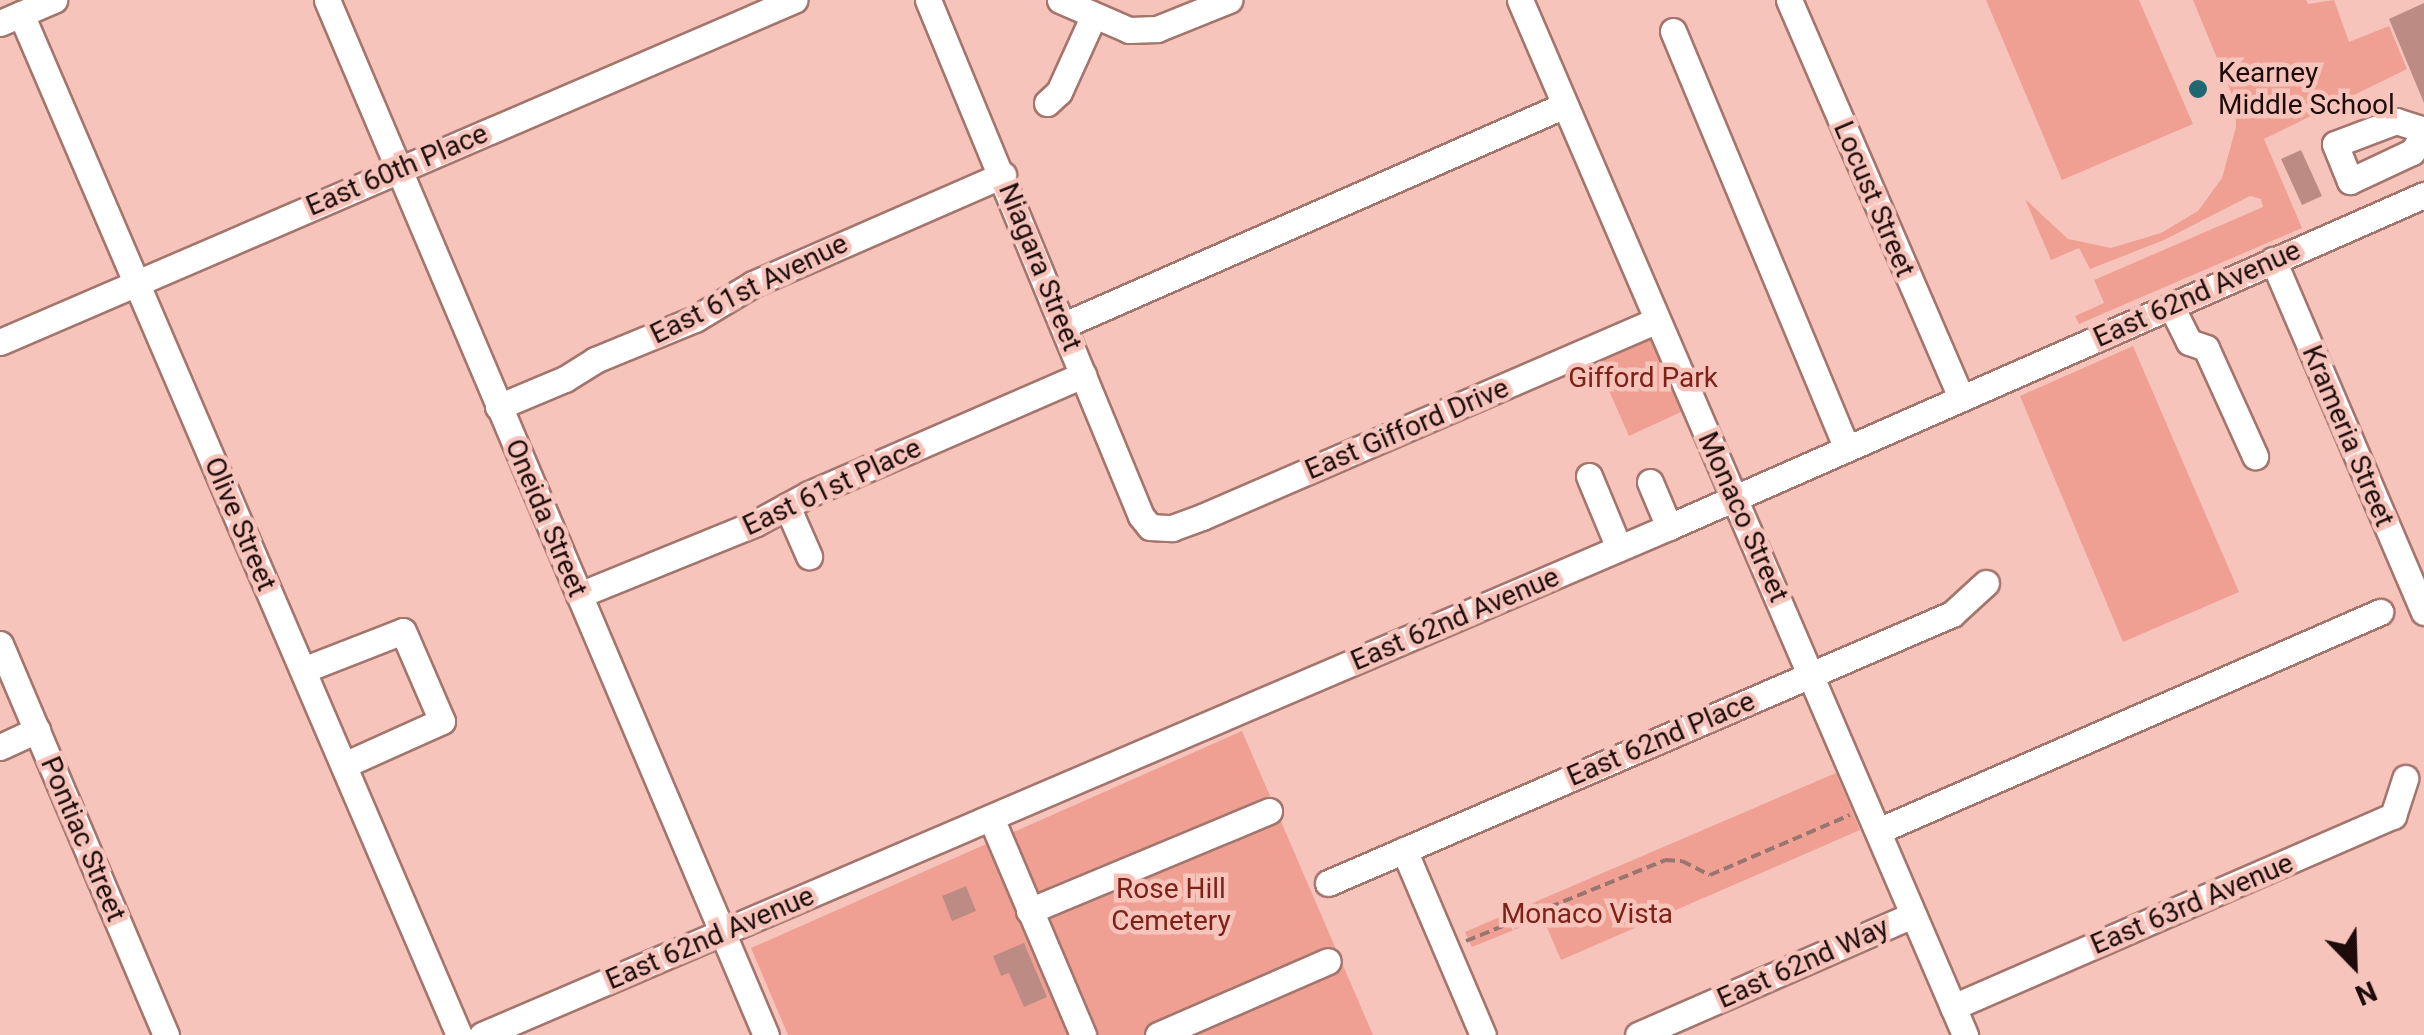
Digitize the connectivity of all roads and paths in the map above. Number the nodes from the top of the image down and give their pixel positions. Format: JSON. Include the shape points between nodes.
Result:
{"nodes":[{"id":1,"x":54,"y":0,"type":"edge"},
{"id":2,"x":327,"y":0,"type":"edge"},
{"id":3,"x":794,"y":0,"type":"edge"},
{"id":4,"x":928,"y":0,"type":"edge"},
{"id":5,"x":1060,"y":0,"type":"edge"},
{"id":6,"x":1229,"y":0,"type":"edge"},
{"id":7,"x":1520,"y":0,"type":"edge"},
{"id":8,"x":1789,"y":0,"type":"edge"},
{"id":9,"x":1093,"y":17,"type":"junction"},
{"id":10,"x":10,"y":19,"type":"edge"},
{"id":11,"x":1673,"y":31,"type":"dead end"},
{"id":12,"x":1047,"y":103,"type":"dead end"},
{"id":13,"x":1565,"y":105,"type":"junction"},
{"id":14,"x":398,"y":169,"type":"junction"},
{"id":15,"x":1002,"y":175,"type":"junction"},
{"id":16,"x":2424,"y":196,"type":"edge"},
{"id":17,"x":2272,"y":260,"type":"junction"},
{"id":18,"x":136,"y":284,"type":"junction"},
{"id":19,"x":2171,"y":306,"type":"junction"},
{"id":20,"x":1656,"y":321,"type":"junction"},
{"id":21,"x":1064,"y":325,"type":"junction"},
{"id":22,"x":0,"y":342,"type":"edge"},
{"id":23,"x":1083,"y":375,"type":"junction"},
{"id":24,"x":1961,"y":397,"type":"junction"},
{"id":25,"x":498,"y":408,"type":"junction"},
{"id":26,"x":1847,"y":448,"type":"junction"},
{"id":27,"x":2254,"y":456,"type":"dead end"},
{"id":28,"x":1589,"y":476,"type":"dead end"},
{"id":29,"x":1650,"y":482,"type":"dead end"},
{"id":30,"x":1736,"y":498,"type":"junction"},
{"id":31,"x":787,"y":506,"type":"junction"},
{"id":32,"x":1669,"y":527,"type":"junction"},
{"id":33,"x":1156,"y":528,"type":"joint"},
{"id":34,"x":1619,"y":548,"type":"junction"},
{"id":35,"x":809,"y":556,"type":"dead end"},
{"id":36,"x":1986,"y":583,"type":"dead end"},
{"id":37,"x":579,"y":596,"type":"junction"},
{"id":38,"x":2380,"y":612,"type":"dead end"},
{"id":39,"x":2424,"y":612,"type":"edge"},
{"id":40,"x":0,"y":644,"type":"edge"},
{"id":41,"x":303,"y":670,"type":"junction"},
{"id":42,"x":1812,"y":674,"type":"junction"},
{"id":43,"x":37,"y":730,"type":"junction"},
{"id":44,"x":0,"y":747,"type":"edge"},
{"id":45,"x":344,"y":765,"type":"junction"},
{"id":46,"x":2406,"y":778,"type":"dead end"},
{"id":47,"x":1268,"y":811,"type":"dead end"},
{"id":48,"x":991,"y":818,"type":"junction"},
{"id":49,"x":1873,"y":819,"type":"junction"},
{"id":50,"x":1404,"y":850,"type":"junction"},
{"id":51,"x":1328,"y":884,"type":"dead end"},
{"id":52,"x":1029,"y":911,"type":"junction"},
{"id":53,"x":1912,"y":916,"type":"junction"},
{"id":54,"x":723,"y":934,"type":"junction"},
{"id":55,"x":1448,"y":948,"type":"junction"},
{"id":56,"x":1328,"y":960,"type":"dead end"},
{"id":57,"x":1953,"y":1007,"type":"junction"},
{"id":58,"x":166,"y":1035,"type":"edge"},
{"id":59,"x":460,"y":1035,"type":"edge"},
{"id":60,"x":482,"y":1035,"type":"edge"},
{"id":61,"x":766,"y":1035,"type":"edge"},
{"id":62,"x":1083,"y":1035,"type":"edge"},
{"id":63,"x":1158,"y":1035,"type":"edge"},
{"id":64,"x":1483,"y":1035,"type":"edge"},
{"id":65,"x":1638,"y":1035,"type":"edge"},
{"id":66,"x":1965,"y":1035,"type":"edge"}],
"edges":[{"from":1,"to":10,"type":"street"},
{"from":2,"to":14,"type":"street","name":"Oneida Street"},
{"from":3,"to":14,"type":"street","name":"East 60th Place"},
{"from":4,"to":15,"type":"street","name":"Niagara Street"},
{"from":5,"to":9,"type":"street"},
{"from":6,"to":9,"type":"street","via":[[1157,29],[1130,30]]},
{"from":7,"to":13,"type":"street","name":"Monaco Street"},
{"from":8,"to":24,"type":"street","name":"Locust Street"},
{"from":9,"to":12,"type":"street","via":[[1059,92]]},
{"from":10,"to":18,"type":"street","name":"Olive Street"},
{"from":11,"to":26,"type":"street"},
{"from":13,"to":20,"type":"street","name":"Monaco Street"},
{"from":13,"to":21,"type":"street"},
{"from":14,"to":18,"type":"street","name":"East 60th Place"},
{"from":14,"to":25,"type":"street","name":"Oneida Street"},
{"from":15,"to":21,"type":"street","name":"Niagara Street"},
{"from":15,"to":25,"type":"street","name":"East 61st Avenue","via":[[753,284],[695,319]]},
{"from":16,"to":17,"type":"street","name":"East 62nd Avenue"},
{"from":17,"to":19,"type":"street","name":"East 62nd Avenue"},
{"from":17,"to":39,"type":"street","name":"Krameria Street"},
{"from":18,"to":22,"type":"street","name":"East 60th Place"},
{"from":18,"to":41,"type":"street","name":"Olive Street"},
{"from":19,"to":24,"type":"street","name":"East 62nd Avenue"},
{"from":19,"to":27,"type":"street","via":[[2189,342],[2206,348]]},
{"from":20,"to":30,"type":"street","name":"Monaco Street"},
{"from":20,"to":33,"type":"street","name":"East Gifford Drive","via":[[1202,517]]},
{"from":21,"to":23,"type":"street","name":"Niagara Street"},
{"from":23,"to":31,"type":"street","name":"East 61st Place"},
{"from":23,"to":33,"type":"street","name":"Niagara Street","via":[[1141,516]]},
{"from":24,"to":26,"type":"street","name":"East 62nd Avenue"},
{"from":25,"to":37,"type":"street","name":"Oneida Street"},
{"from":26,"to":30,"type":"street","name":"East 62nd Avenue"},
{"from":28,"to":34,"type":"street"},
{"from":29,"to":32,"type":"street"},
{"from":30,"to":32,"type":"street","name":"East 62nd Avenue"},
{"from":30,"to":42,"type":"street","name":"Monaco Street"},
{"from":31,"to":35,"type":"street"},
{"from":31,"to":37,"type":"street","name":"East 61st Place"},
{"from":32,"to":34,"type":"street","name":"East 62nd Avenue"},
{"from":34,"to":48,"type":"street","name":"East 62nd Avenue"},
{"from":36,"to":42,"type":"street","name":"East 62nd Place","via":[[1952,614]]},
{"from":37,"to":54,"type":"street","name":"Oneida Street"},
{"from":38,"to":49,"type":"street"},
{"from":40,"to":43,"type":"street","name":"Pontiac Street"},
{"from":41,"to":45,"type":"street","name":"Olive Street"},
{"from":41,"to":45,"type":"street","via":[[403,631],[442,722]]},
{"from":42,"to":49,"type":"street","name":"Monaco Street"},
{"from":42,"to":50,"type":"street","name":"East 62nd Place"},
{"from":43,"to":44,"type":"street"},
{"from":43,"to":58,"type":"street","name":"Pontiac Street"},
{"from":45,"to":59,"type":"street","name":"Olive Street"},
{"from":46,"to":57,"type":"street","name":"East 63rd Avenue","via":[[2393,816]]},
{"from":47,"to":52,"type":"street"},
{"from":48,"to":52,"type":"street"},
{"from":48,"to":54,"type":"street","name":"East 62nd Avenue"},
{"from":49,"to":53,"type":"street","name":"Monaco Street"},
{"from":49,"to":55,"type":"path","via":[[1710,876],[1682,860],[1665,860]]},
{"from":50,"to":51,"type":"street","name":"East 62nd Place"},
{"from":50,"to":55,"type":"street"},
{"from":52,"to":62,"type":"street"},
{"from":53,"to":57,"type":"street","name":"Monaco Street"},
{"from":53,"to":65,"type":"street","name":"East 62nd Way"},
{"from":54,"to":60,"type":"street","name":"East 62nd Avenue"},
{"from":54,"to":61,"type":"street","name":"Oneida Street"},
{"from":55,"to":64,"type":"street"},
{"from":56,"to":63,"type":"street"},
{"from":57,"to":66,"type":"street","name":"Monaco Street"}]}
